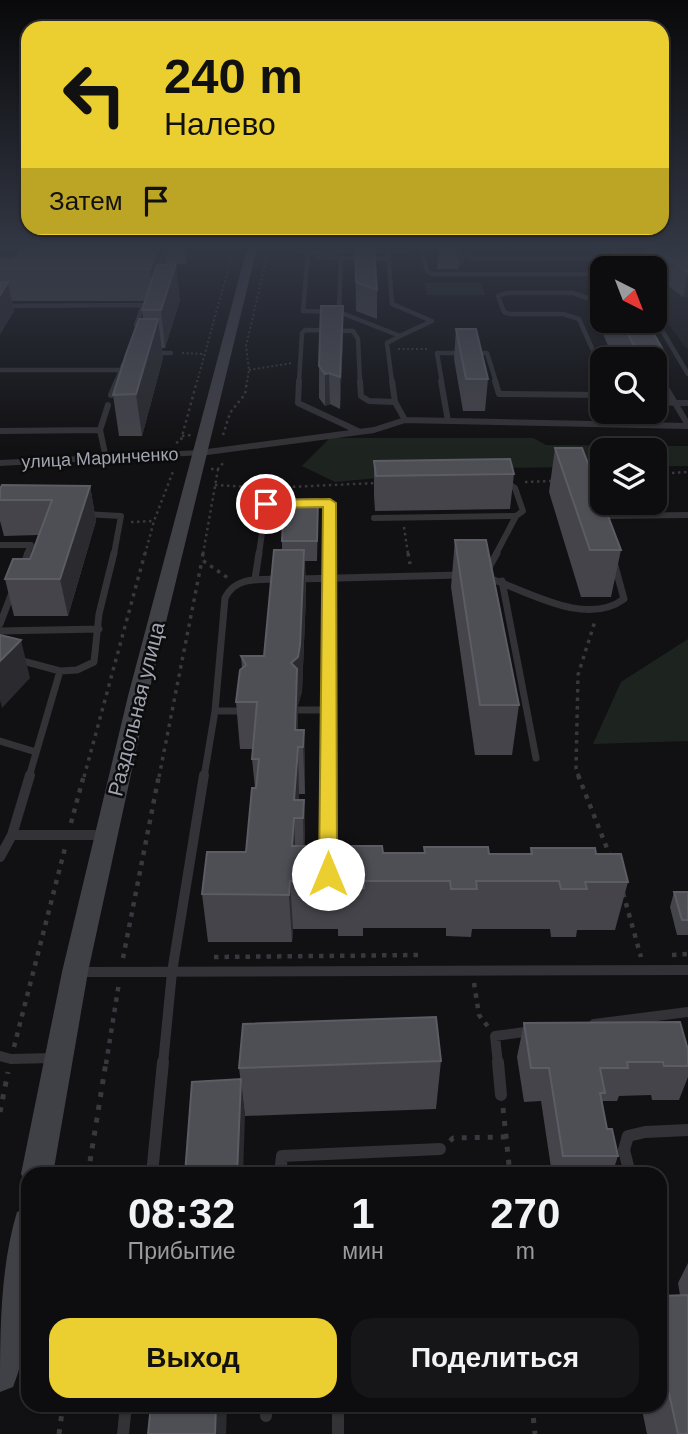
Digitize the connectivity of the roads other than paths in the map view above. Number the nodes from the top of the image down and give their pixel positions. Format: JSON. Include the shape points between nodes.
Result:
{"nodes":[{"id":1,"x":140,"y":315,"type":"edge"},
{"id":2,"x":235,"y":315,"type":"edge"},
{"id":3,"x":346,"y":315,"type":"edge"},
{"id":4,"x":418,"y":315,"type":"edge"},
{"id":5,"x":567,"y":315,"type":"edge"},
{"id":6,"x":136,"y":325,"type":"edge"},
{"id":7,"x":664,"y":333,"type":"edge"},
{"id":8,"x":400,"y":336,"type":"junction"},
{"id":9,"x":591,"y":347,"type":"edge"},
{"id":10,"x":149,"y":353,"type":"edge"},
{"id":11,"x":171,"y":353,"type":"road end"},
{"id":12,"x":124,"y":362,"type":"edge"},
{"id":13,"x":0,"y":370,"type":"edge"},
{"id":14,"x":121,"y":370,"type":"junction"},
{"id":15,"x":688,"y":373,"type":"edge"},
{"id":16,"x":667,"y":389,"type":"edge"},
{"id":17,"x":111,"y":395,"type":"edge"},
{"id":18,"x":590,"y":395,"type":"edge"},
{"id":19,"x":395,"y":402,"type":"junction"},
{"id":20,"x":667,"y":402,"type":"edge"},
{"id":21,"x":675,"y":403,"type":"junction"},
{"id":22,"x":688,"y":403,"type":"edge"},
{"id":23,"x":108,"y":405,"type":"dead end"},
{"id":24,"x":405,"y":421,"type":"junction"},
{"id":25,"x":448,"y":421,"type":"junction"},
{"id":26,"x":688,"y":426,"type":"edge"},
{"id":27,"x":100,"y":430,"type":"junction"},
{"id":28,"x":0,"y":431,"type":"edge"},
{"id":29,"x":358,"y":431,"type":"junction"},
{"id":30,"x":200,"y":453,"type":"junction"},
{"id":31,"x":106,"y":458,"type":"junction"},
{"id":32,"x":0,"y":463,"type":"edge"},
{"id":33,"x":500,"y":481,"type":"edge"},
{"id":34,"x":68,"y":514,"type":"edge"},
{"id":35,"x":688,"y":515,"type":"edge"},
{"id":36,"x":516,"y":516,"type":"junction"},
{"id":37,"x":374,"y":518,"type":"dead end"},
{"id":38,"x":607,"y":536,"type":"edge"},
{"id":39,"x":0,"y":545,"type":"edge"},
{"id":40,"x":610,"y":549,"type":"edge"},
{"id":41,"x":484,"y":577,"type":"junction"},
{"id":42,"x":255,"y":579,"type":"junction"},
{"id":43,"x":328,"y":579,"type":"junction"},
{"id":44,"x":502,"y":581,"type":"junction"},
{"id":45,"x":0,"y":624,"type":"edge"},
{"id":46,"x":99,"y":629,"type":"junction"},
{"id":47,"x":0,"y":631,"type":"edge"},
{"id":48,"x":0,"y":655,"type":"edge"},
{"id":49,"x":60,"y":671,"type":"junction"},
{"id":50,"x":244,"y":710,"type":"edge"},
{"id":51,"x":299,"y":710,"type":"edge"},
{"id":52,"x":327,"y":710,"type":"junction"},
{"id":53,"x":215,"y":711,"type":"junction"},
{"id":54,"x":0,"y":741,"type":"edge"},
{"id":55,"x":36,"y":751,"type":"junction"},
{"id":56,"x":537,"y":758,"type":"dead end"},
{"id":57,"x":12,"y":835,"type":"junction"},
{"id":58,"x":106,"y":835,"type":"junction"},
{"id":59,"x":0,"y":857,"type":"edge"},
{"id":60,"x":328,"y":874,"type":"edge"},
{"id":61,"x":688,"y":970,"type":"edge"},
{"id":62,"x":75,"y":972,"type":"junction"},
{"id":63,"x":173,"y":972,"type":"junction"},
{"id":64,"x":688,"y":1012,"type":"edge"},
{"id":65,"x":578,"y":1026,"type":"edge"},
{"id":66,"x":550,"y":1029,"type":"edge"},
{"id":67,"x":5,"y":1058,"type":"edge"},
{"id":68,"x":59,"y":1058,"type":"junction"},
{"id":69,"x":502,"y":1096,"type":"road end"},
{"id":70,"x":688,"y":1130,"type":"edge"},
{"id":71,"x":440,"y":1149,"type":"road end"},
{"id":72,"x":38,"y":1167,"type":"edge"},
{"id":73,"x":153,"y":1167,"type":"edge"},
{"id":74,"x":281,"y":1167,"type":"edge"},
{"id":75,"x":628,"y":1167,"type":"edge"},
{"id":76,"x":21,"y":1253,"type":"edge"},
{"id":77,"x":5,"y":1322,"type":"edge"},
{"id":78,"x":0,"y":1374,"type":"edge"},
{"id":79,"x":125,"y":1412,"type":"edge"},
{"id":80,"x":338,"y":1412,"type":"edge"},
{"id":81,"x":123,"y":1434,"type":"edge"},
{"id":82,"x":338,"y":1434,"type":"edge"}],
"edges":[{"from":1,"to":6,"type":"lane"},
{"from":2,"to":30,"type":"main road","name":"Раздольная улица"},
{"from":3,"to":8,"type":"lane"},
{"from":4,"to":8,"type":"lane","via":[[432,321]]},
{"from":5,"to":9,"type":"lane","via":[[579,319]]},
{"from":7,"to":15,"type":"lane"},
{"from":8,"to":19,"type":"lane","via":[[387,343]]},
{"from":10,"to":11,"type":"lane"},
{"from":12,"to":14,"type":"lane"},
{"from":13,"to":14,"type":"lane"},
{"from":14,"to":17,"type":"lane"},
{"from":16,"to":21,"type":"lane"},
{"from":18,"to":25,"type":"lane","via":[[499,394],[487,353],[437,353]]},
{"from":19,"to":24,"type":"lane"},
{"from":19,"to":29,"type":"lane","via":[[369,401],[361,396],[358,339],[353,331],[305,330],[298,403]]},
{"from":20,"to":21,"type":"lane"},
{"from":21,"to":22,"type":"lane"},
{"from":21,"to":26,"type":"lane"},
{"from":23,"to":27,"type":"lane"},
{"from":24,"to":25,"type":"lane"},
{"from":24,"to":29,"type":"lane"},
{"from":25,"to":26,"type":"lane"},
{"from":27,"to":28,"type":"lane"},
{"from":27,"to":31,"type":"lane"},
{"from":29,"to":30,"type":"lane"},
{"from":30,"to":31,"type":"street","name":"улица Маринченко"},
{"from":30,"to":58,"type":"main road","name":"Раздольная улица"},
{"from":31,"to":32,"type":"street","name":"улица Маринченко"},
{"from":33,"to":36,"type":"lane","via":[[514,488],[523,511]]},
{"from":34,"to":46,"type":"lane","via":[[121,516]]},
{"from":35,"to":38,"type":"lane","via":[[607,516],[603,524]]},
{"from":36,"to":37,"type":"lane"},
{"from":36,"to":41,"type":"lane"},
{"from":39,"to":45,"type":"lane","via":[[31,545]]},
{"from":40,"to":44,"type":"lane","via":[[624,599],[618,607],[603,612],[578,608]]},
{"from":41,"to":43,"type":"lane"},
{"from":41,"to":44,"type":"lane"},
{"from":42,"to":43,"type":"lane"},
{"from":42,"to":43,"type":"lane","via":[[266,504],[330,503]]},
{"from":42,"to":53,"type":"lane","via":[[235,583],[225,598]]},
{"from":43,"to":52,"type":"lane"},
{"from":44,"to":56,"type":"lane"},
{"from":46,"to":47,"type":"lane"},
{"from":46,"to":49,"type":"lane","via":[[94,662]]},
{"from":48,"to":49,"type":"lane"},
{"from":49,"to":55,"type":"lane"},
{"from":50,"to":53,"type":"lane"},
{"from":51,"to":52,"type":"lane"},
{"from":52,"to":60,"type":"lane"},
{"from":53,"to":63,"type":"lane"},
{"from":54,"to":55,"type":"lane"},
{"from":55,"to":57,"type":"lane"},
{"from":57,"to":58,"type":"lane"},
{"from":57,"to":59,"type":"lane"},
{"from":58,"to":62,"type":"main road","name":"Раздольная улица"},
{"from":61,"to":63,"type":"lane"},
{"from":62,"to":63,"type":"lane"},
{"from":62,"to":68,"type":"main road","name":"Раздольная улица"},
{"from":63,"to":73,"type":"lane"},
{"from":64,"to":65,"type":"lane"},
{"from":66,"to":69,"type":"lane","via":[[495,1036]]},
{"from":67,"to":68,"type":"lane"},
{"from":68,"to":72,"type":"main road","name":"Раздольная улица"},
{"from":70,"to":75,"type":"lane","via":[[628,1136],[624,1150]]},
{"from":71,"to":74,"type":"lane","via":[[282,1156]]},
{"from":76,"to":77,"type":"main road"},
{"from":77,"to":78,"type":"main road"},
{"from":79,"to":81,"type":"lane"},
{"from":80,"to":82,"type":"lane"}]}
